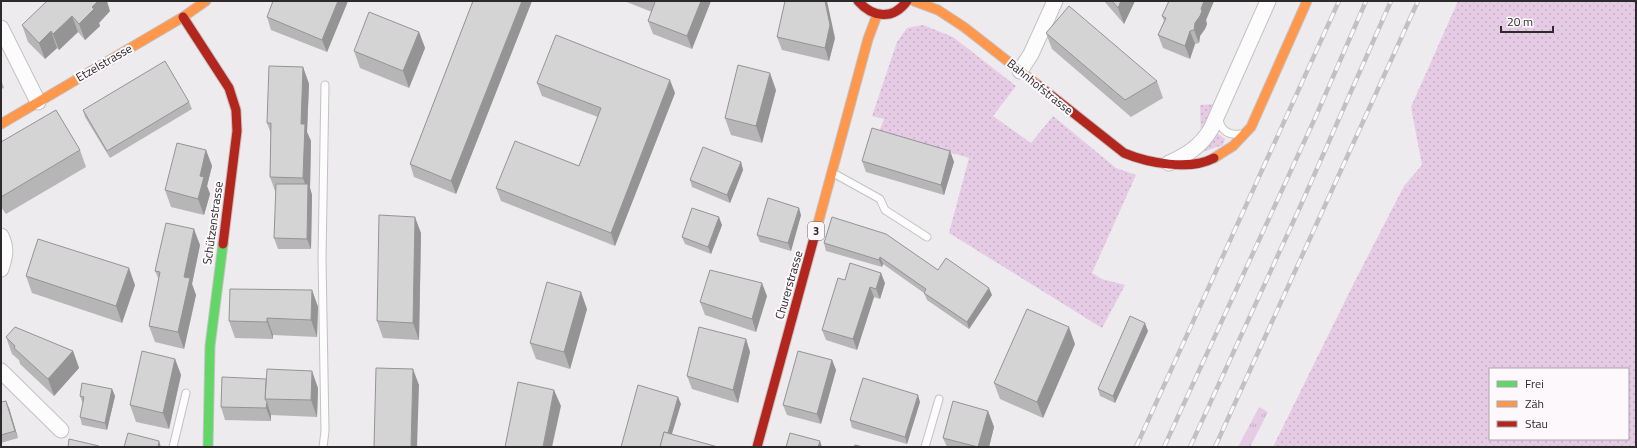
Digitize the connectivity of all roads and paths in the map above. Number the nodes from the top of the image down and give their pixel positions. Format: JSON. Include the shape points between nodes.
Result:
{"nodes":[{"id":1,"x":206,"y":1,"type":"edge"},
{"id":2,"x":858,"y":1,"type":"edge"},
{"id":3,"x":907,"y":1,"type":"edge"},
{"id":4,"x":914,"y":1,"type":"edge"},
{"id":5,"x":1055,"y":1,"type":"edge"},
{"id":6,"x":1268,"y":1,"type":"edge"},
{"id":7,"x":1307,"y":1,"type":"edge"},
{"id":8,"x":877,"y":15,"type":"junction"},
{"id":9,"x":183,"y":17,"type":"junction"},
{"id":10,"x":1,"y":28,"type":"edge"},
{"id":11,"x":1020,"y":71,"type":"junction"},
{"id":12,"x":325,"y":84,"type":"dead end"},
{"id":13,"x":38,"y":102,"type":"junction"},
{"id":14,"x":1220,"y":107,"type":"junction"},
{"id":15,"x":1,"y":124,"type":"edge"},
{"id":16,"x":1251,"y":127,"type":"junction"},
{"id":17,"x":1169,"y":163,"type":"junction"},
{"id":18,"x":833,"y":173,"type":"junction"},
{"id":19,"x":1,"y":236,"type":"edge"},
{"id":20,"x":927,"y":236,"type":"dead end"},
{"id":21,"x":1,"y":269,"type":"edge"},
{"id":22,"x":1,"y":371,"type":"edge"},
{"id":23,"x":186,"y":393,"type":"dead end"},
{"id":24,"x":939,"y":399,"type":"dead end"},
{"id":25,"x":61,"y":430,"type":"dead end"},
{"id":26,"x":173,"y":447,"type":"edge"},
{"id":27,"x":208,"y":447,"type":"edge"},
{"id":28,"x":323,"y":447,"type":"edge"},
{"id":29,"x":757,"y":447,"type":"edge"},
{"id":30,"x":925,"y":447,"type":"edge"}],
"edges":[{"from":1,"to":9,"type":"street","name":"Etzelstrasse"},
{"from":2,"to":8,"type":"street","via":[[866,10]]},
{"from":3,"to":8,"type":"street","via":[[893,14]]},
{"from":4,"to":11,"type":"street","name":"Bahnhofstrasse","via":[[938,10]]},
{"from":5,"to":11,"type":"street","via":[[1031,54]]},
{"from":6,"to":14,"type":"street"},
{"from":7,"to":16,"type":"street","name":"Bahnhofstrasse"},
{"from":8,"to":18,"type":"street","name":"Churerstrasse","number":"3","via":[[868,39]]},
{"from":9,"to":13,"type":"street","name":"Etzelstrasse"},
{"from":9,"to":27,"type":"street","name":"Schützenstrasse","via":[[229,88],[236,110],[237,131],[231,186],[210,346]]},
{"from":10,"to":13,"type":"street"},
{"from":11,"to":17,"type":"street","name":"Bahnhofstrasse","via":[[1124,152],[1141,160]]},
{"from":12,"to":28,"type":"lane","via":[[322,258],[325,430]]},
{"from":13,"to":15,"type":"street","name":"Etzelstrasse"},
{"from":14,"to":16,"type":"lane","via":[[1218,120],[1225,132],[1238,134]]},
{"from":14,"to":17,"type":"street","via":[[1205,139],[1182,157]]},
{"from":16,"to":17,"type":"street","name":"Bahnhofstrasse","via":[[1234,144],[1204,162],[1194,165]]},
{"from":18,"to":20,"type":"lane","via":[[880,199],[885,210]]},
{"from":18,"to":29,"type":"street","name":"Churerstrasse","number":"3"},
{"from":19,"to":21,"type":"street","via":[[5,248]]},
{"from":22,"to":25,"type":"street"},
{"from":23,"to":26,"type":"lane"},
{"from":24,"to":30,"type":"lane"}]}
